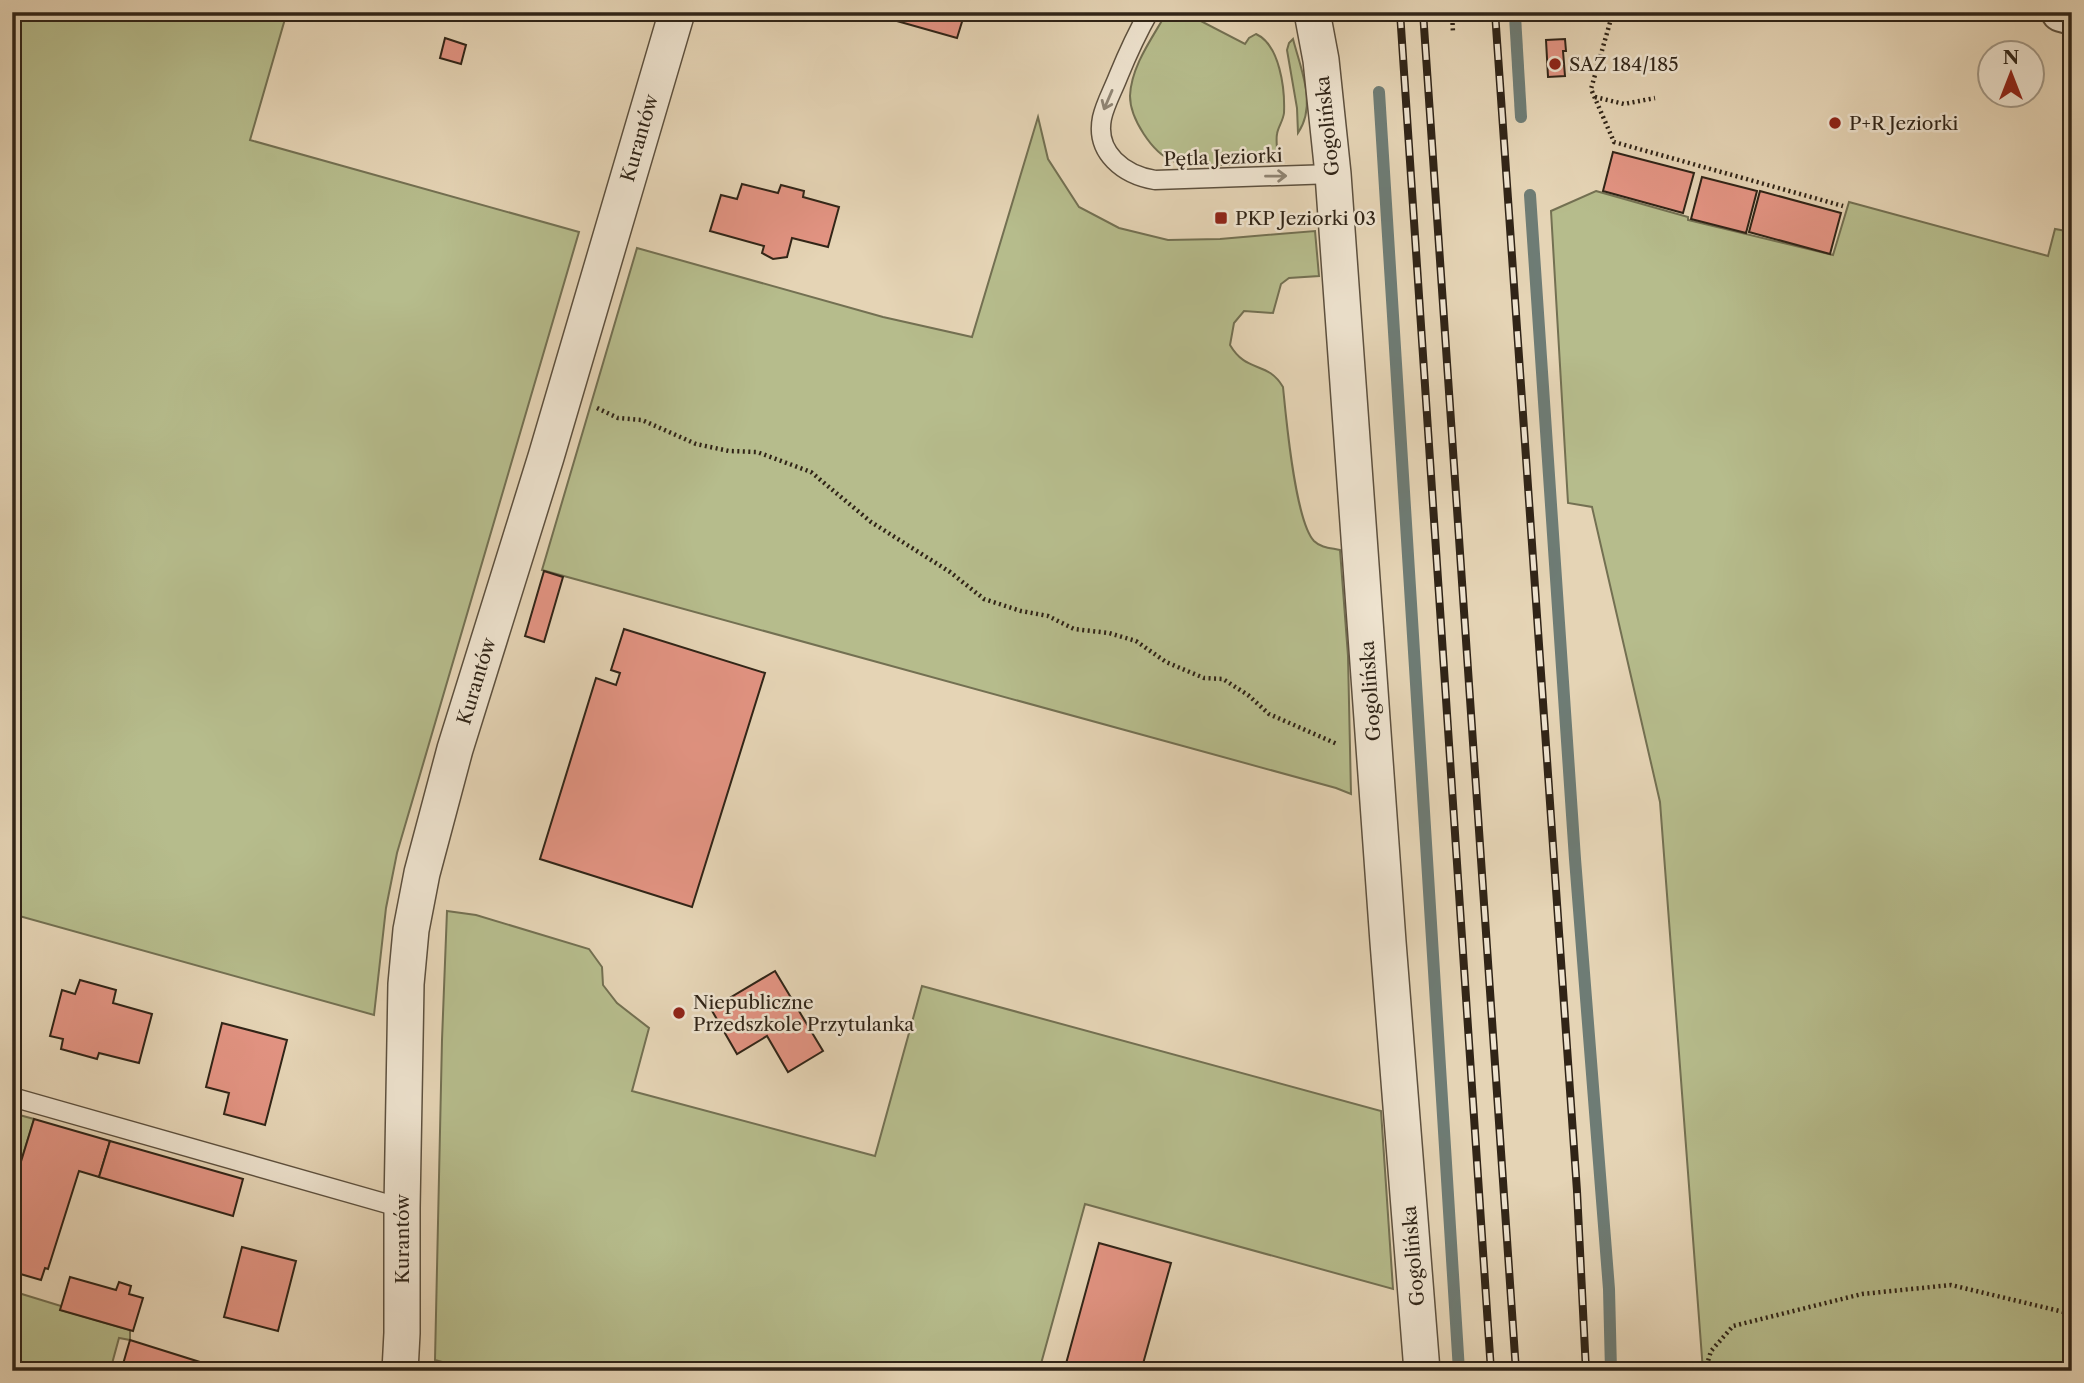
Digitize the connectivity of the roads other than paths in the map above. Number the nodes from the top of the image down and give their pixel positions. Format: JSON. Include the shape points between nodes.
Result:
{"nodes":[{"id":1,"x":677,"y":12,"type":"edge"},
{"id":2,"x":1149,"y":12,"type":"edge"},
{"id":3,"x":1312,"y":12,"type":"edge"},
{"id":4,"x":2062,"y":12,"type":"edge"},
{"id":5,"x":2072,"y":15,"type":"edge"},
{"id":6,"x":1333,"y":174,"type":"junction"},
{"id":7,"x":12,"y":1097,"type":"edge"},
{"id":8,"x":402,"y":1208,"type":"junction"},
{"id":9,"x":400,"y":1371,"type":"edge"},
{"id":10,"x":1422,"y":1371,"type":"edge"}],
"edges":[{"from":1,"to":8,"type":"street","name":"Kurantów","via":[[455,749],[422,873],[406,984]]},
{"from":2,"to":6,"type":"lane","name":"Pętla Jeziorki","one_way":true,"via":[[1102,114],[1101,136],[1119,165],[1155,180]]},
{"from":3,"to":6,"type":"street","name":"Gogolińska"},
{"from":4,"to":5,"type":"street"},
{"from":6,"to":10,"type":"street","name":"Gogolińska"},
{"from":7,"to":8,"type":"lane"},
{"from":8,"to":9,"type":"street","name":"Kurantów"}]}
